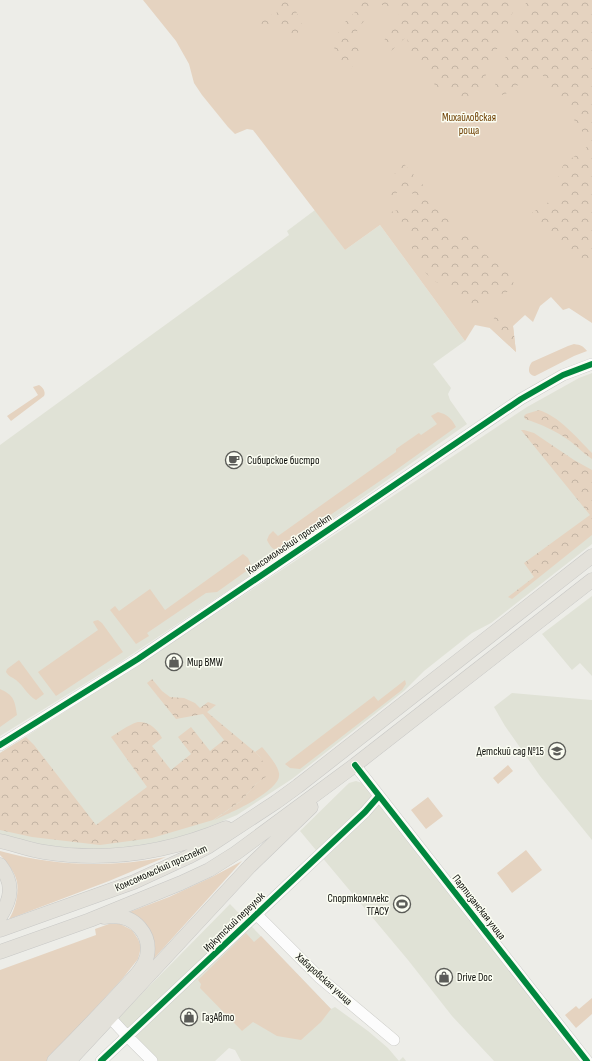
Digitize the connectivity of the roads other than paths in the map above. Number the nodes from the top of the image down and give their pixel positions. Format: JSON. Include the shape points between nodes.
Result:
{"nodes":[{"id":1,"x":592,"y":364,"type":"edge"},
{"id":2,"x":592,"y":556,"type":"edge"},
{"id":3,"x":592,"y":580,"type":"edge"},
{"id":4,"x":0,"y":745,"type":"edge"},
{"id":5,"x":353,"y":766,"type":"junction"},
{"id":6,"x":379,"y":796,"type":"junction"},
{"id":7,"x":276,"y":802,"type":"junction"},
{"id":8,"x":0,"y":841,"type":"edge"},
{"id":9,"x":0,"y":865,"type":"edge"},
{"id":10,"x":256,"y":914,"type":"junction"},
{"id":11,"x":0,"y":917,"type":"edge"},
{"id":12,"x":90,"y":920,"type":"junction"},
{"id":13,"x":0,"y":930,"type":"edge"},
{"id":14,"x":0,"y":952,"type":"edge"},
{"id":15,"x":107,"y":1014,"type":"junction"},
{"id":16,"x":128,"y":1037,"type":"junction"},
{"id":17,"x":394,"y":1040,"type":"dead end"},
{"id":18,"x":54,"y":1061,"type":"edge"},
{"id":19,"x":69,"y":1061,"type":"edge"},
{"id":20,"x":102,"y":1061,"type":"edge"},
{"id":21,"x":152,"y":1061,"type":"edge"},
{"id":22,"x":587,"y":1061,"type":"edge"}],
"edges":[{"from":1,"to":4,"type":"street","name":"Комсомольский проспект","via":[[521,399],[138,659]]},
{"from":2,"to":7,"type":"main road","name":"Комсомольский проспект"},
{"from":3,"to":5,"type":"main road","name":"Комсомольский проспект"},
{"from":5,"to":6,"type":"street","name":"Партизанская улица"},
{"from":5,"to":12,"type":"main road","name":"Комсомольский проспект","via":[[236,853],[209,870]]},
{"from":5,"to":15,"type":"main road","via":[[250,866]]},
{"from":6,"to":10,"type":"street","name":"Иркутский переулок"},
{"from":6,"to":22,"type":"street","name":"Партизанская улица"},
{"from":7,"to":8,"type":"main road","via":[[241,822],[203,837],[142,853],[76,856],[43,852]]},
{"from":7,"to":13,"type":"main road","name":"Комсомольский проспект","via":[[188,857],[134,882]]},
{"from":9,"to":11,"type":"main road","via":[[6,872],[10,890],[8,903]]},
{"from":10,"to":16,"type":"street","name":"Иркутский переулок"},
{"from":10,"to":17,"type":"street","name":"Хабаровская улица","via":[[320,978]]},
{"from":12,"to":14,"type":"main road","name":"Комсомольский проспект"},
{"from":12,"to":15,"type":"main road","via":[[110,916],[129,919],[144,932],[148,944],[141,968]]},
{"from":15,"to":16,"type":"street"},
{"from":15,"to":18,"type":"main road"},
{"from":15,"to":19,"type":"main road"},
{"from":16,"to":20,"type":"street","name":"Иркутский переулок"},
{"from":16,"to":21,"type":"street"}]}
